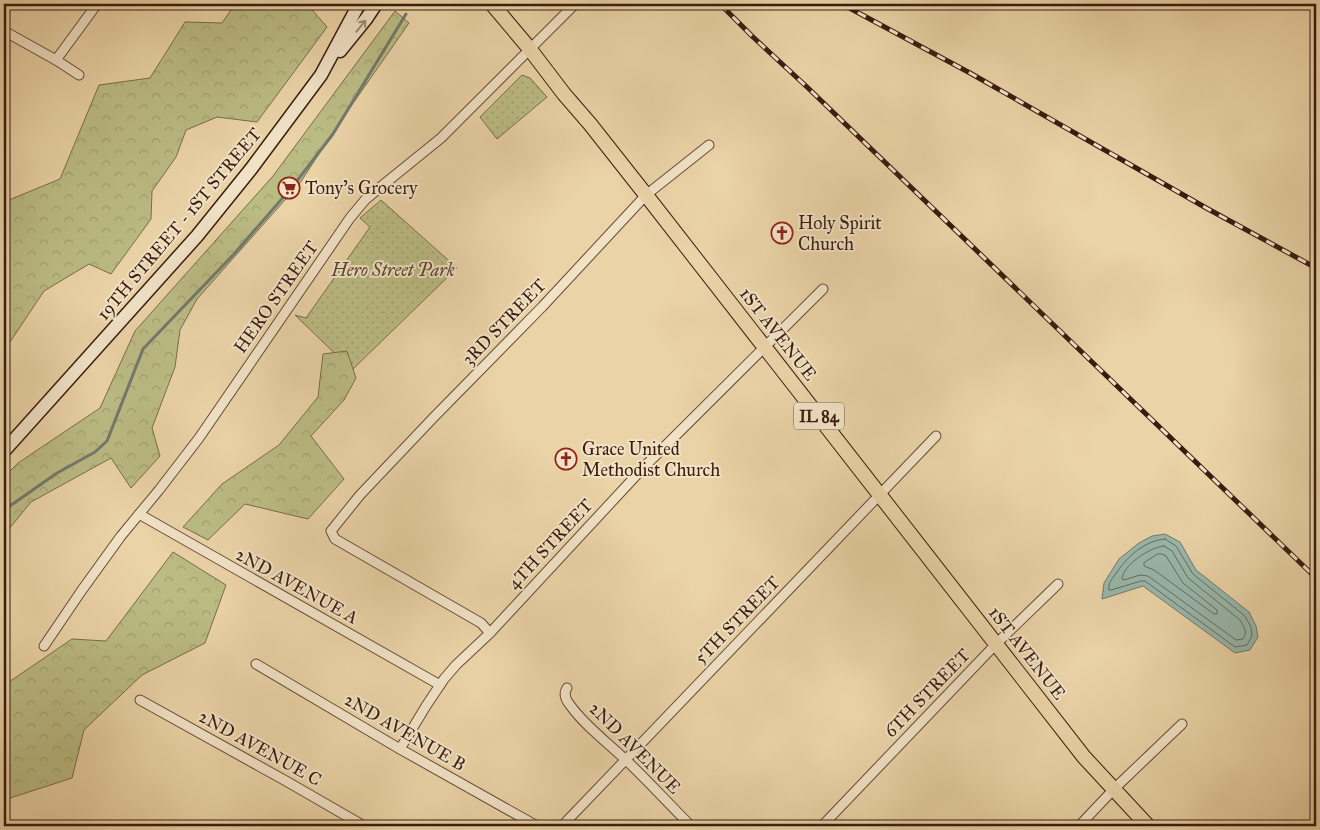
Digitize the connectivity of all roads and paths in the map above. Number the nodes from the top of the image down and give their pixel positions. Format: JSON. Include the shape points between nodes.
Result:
{"nodes":[{"id":1,"x":97,"y":4,"type":"edge"},
{"id":2,"x":359,"y":4,"type":"edge"},
{"id":3,"x":376,"y":4,"type":"edge"},
{"id":4,"x":492,"y":4,"type":"edge"},
{"id":5,"x":575,"y":4,"type":"edge"},
{"id":6,"x":4,"y":31,"type":"edge"},
{"id":7,"x":529,"y":48,"type":"junction"},
{"id":8,"x":56,"y":60,"type":"junction"},
{"id":9,"x":321,"y":74,"type":"junction"},
{"id":10,"x":79,"y":75,"type":"dead end"},
{"id":11,"x":709,"y":145,"type":"dead end"},
{"id":12,"x":646,"y":196,"type":"junction"},
{"id":13,"x":823,"y":289,"type":"dead end"},
{"id":14,"x":764,"y":347,"type":"junction"},
{"id":15,"x":936,"y":436,"type":"dead end"},
{"id":16,"x":4,"y":451,"type":"edge"},
{"id":17,"x":880,"y":494,"type":"junction"},
{"id":18,"x":138,"y":514,"type":"junction"},
{"id":19,"x":1058,"y":584,"type":"dead end"},
{"id":20,"x":490,"y":632,"type":"junction"},
{"id":21,"x":996,"y":644,"type":"junction"},
{"id":22,"x":44,"y":646,"type":"dead end"},
{"id":23,"x":256,"y":664,"type":"dead end"},
{"id":24,"x":440,"y":685,"type":"junction"},
{"id":25,"x":567,"y":688,"type":"dead end"},
{"id":26,"x":140,"y":700,"type":"dead end"},
{"id":27,"x":1182,"y":724,"type":"dead end"},
{"id":28,"x":400,"y":749,"type":"junction"},
{"id":29,"x":626,"y":760,"type":"junction"},
{"id":30,"x":1114,"y":789,"type":"junction"},
{"id":31,"x":364,"y":826,"type":"edge"},
{"id":32,"x":537,"y":826,"type":"edge"},
{"id":33,"x":562,"y":826,"type":"edge"},
{"id":34,"x":691,"y":826,"type":"edge"},
{"id":35,"x":822,"y":826,"type":"edge"},
{"id":36,"x":1079,"y":826,"type":"edge"},
{"id":37,"x":1148,"y":826,"type":"edge"}],
"edges":[{"from":1,"to":8,"type":"street"},
{"from":2,"to":9,"type":"main road","name":"19TH STREET - 1ST STREET"},
{"from":9,"to":3,"type":"main road","one_way":true},
{"from":4,"to":7,"type":"main road","name":"1ST AVENUE","number":"IL 84"},
{"from":5,"to":7,"type":"street","name":"HERO STREET"},
{"from":6,"to":8,"type":"street"},
{"from":7,"to":12,"type":"main road","name":"1ST AVENUE","number":"IL 84"},
{"from":7,"to":18,"type":"street","name":"HERO STREET","via":[[441,138],[365,200],[199,438]]},
{"from":8,"to":10,"type":"street"},
{"from":9,"to":16,"type":"main road","name":"19TH STREET - 1ST STREET","via":[[257,162],[197,236]]},
{"from":11,"to":12,"type":"street","name":"3RD STREET"},
{"from":12,"to":14,"type":"main road","name":"1ST AVENUE","number":"IL 84"},
{"from":12,"to":20,"type":"street","name":"3RD STREET","via":[[373,481],[331,531],[335,539]]},
{"from":13,"to":14,"type":"street","name":"4TH STREET"},
{"from":14,"to":17,"type":"main road","name":"1ST AVENUE","number":"IL 84"},
{"from":14,"to":20,"type":"street","name":"4TH STREET","via":[[644,467]]},
{"from":15,"to":17,"type":"street","name":"5TH STREET"},
{"from":17,"to":21,"type":"main road","name":"1ST AVENUE","number":"IL 84"},
{"from":17,"to":29,"type":"street","name":"5TH STREET"},
{"from":18,"to":22,"type":"street","name":"HERO STREET"},
{"from":18,"to":24,"type":"street","name":"2ND AVENUE A"},
{"from":19,"to":21,"type":"street","name":"6TH STREET"},
{"from":20,"to":24,"type":"street","name":"4TH STREET"},
{"from":21,"to":30,"type":"main road","name":"1ST AVENUE","number":"IL 84"},
{"from":21,"to":35,"type":"street","name":"6TH STREET"},
{"from":23,"to":28,"type":"street","name":"2ND AVENUE B"},
{"from":24,"to":28,"type":"street","name":"4TH STREET"},
{"from":25,"to":29,"type":"street","name":"2ND AVENUE","via":[[566,697],[574,710]]},
{"from":26,"to":31,"type":"street","name":"2ND AVENUE C"},
{"from":27,"to":30,"type":"street"},
{"from":28,"to":32,"type":"street","name":"2ND AVENUE B"},
{"from":29,"to":33,"type":"street","name":"5TH STREET"},
{"from":29,"to":34,"type":"street","name":"2ND AVENUE"},
{"from":30,"to":36,"type":"street"},
{"from":30,"to":37,"type":"main road","name":"1ST AVENUE","number":"IL 84"}]}
